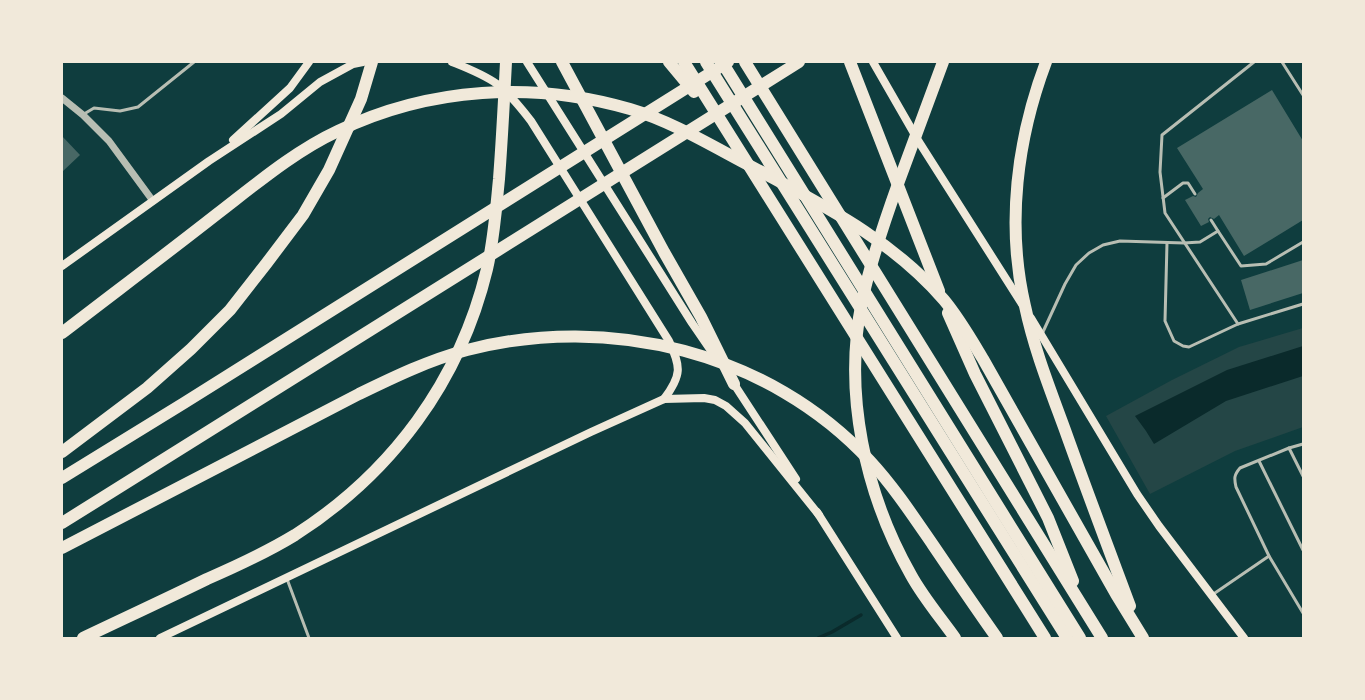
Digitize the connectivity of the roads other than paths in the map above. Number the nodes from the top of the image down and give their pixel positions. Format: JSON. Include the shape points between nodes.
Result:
{"nodes":[{"id":1,"x":194,"y":62,"type":"edge"},
{"id":2,"x":309,"y":62,"type":"edge"},
{"id":3,"x":363,"y":62,"type":"edge"},
{"id":4,"x":372,"y":62,"type":"edge"},
{"id":5,"x":452,"y":62,"type":"edge"},
{"id":6,"x":506,"y":62,"type":"edge"},
{"id":7,"x":527,"y":62,"type":"edge"},
{"id":8,"x":562,"y":62,"type":"edge"},
{"id":9,"x":669,"y":62,"type":"edge"},
{"id":10,"x":684,"y":62,"type":"edge"},
{"id":11,"x":706,"y":62,"type":"edge"},
{"id":12,"x":722,"y":62,"type":"edge"},
{"id":13,"x":728,"y":62,"type":"edge"},
{"id":14,"x":745,"y":62,"type":"edge"},
{"id":15,"x":799,"y":62,"type":"edge"},
{"id":16,"x":850,"y":62,"type":"edge"},
{"id":17,"x":873,"y":62,"type":"edge"},
{"id":18,"x":943,"y":62,"type":"edge"},
{"id":19,"x":1046,"y":62,"type":"edge"},
{"id":20,"x":1254,"y":62,"type":"edge"},
{"id":21,"x":1282,"y":62,"type":"edge"},
{"id":22,"x":1303,"y":95,"type":"edge"},
{"id":23,"x":62,"y":98,"type":"edge"},
{"id":24,"x":82,"y":115,"type":"junction"},
{"id":25,"x":727,"y":132,"type":"junction"},
{"id":26,"x":209,"y":161,"type":"junction"},
{"id":27,"x":1195,"y":194,"type":"dead end"},
{"id":28,"x":1163,"y":198,"type":"junction"},
{"id":29,"x":153,"y":201,"type":"junction"},
{"id":30,"x":1211,"y":220,"type":"dead end"},
{"id":31,"x":1218,"y":231,"type":"junction"},
{"id":32,"x":1303,"y":242,"type":"edge"},
{"id":33,"x":1167,"y":243,"type":"junction"},
{"id":34,"x":1184,"y":243,"type":"junction"},
{"id":35,"x":62,"y":266,"type":"edge"},
{"id":36,"x":1303,"y":304,"type":"edge"},
{"id":37,"x":1238,"y":324,"type":"junction"},
{"id":38,"x":62,"y":333,"type":"edge"},
{"id":39,"x":1042,"y":335,"type":"junction"},
{"id":40,"x":734,"y":384,"type":"junction"},
{"id":41,"x":664,"y":399,"type":"junction"},
{"id":42,"x":1303,"y":444,"type":"edge"},
{"id":43,"x":1289,"y":448,"type":"junction"},
{"id":44,"x":62,"y":452,"type":"edge"},
{"id":45,"x":1259,"y":460,"type":"junction"},
{"id":46,"x":1303,"y":476,"type":"edge"},
{"id":47,"x":62,"y":478,"type":"edge"},
{"id":48,"x":819,"y":515,"type":"junction"},
{"id":49,"x":62,"y":524,"type":"edge"},
{"id":50,"x":62,"y":548,"type":"edge"},
{"id":51,"x":1303,"y":550,"type":"edge"},
{"id":52,"x":1269,"y":556,"type":"junction"},
{"id":53,"x":286,"y":577,"type":"junction"},
{"id":54,"x":1212,"y":595,"type":"junction"},
{"id":55,"x":1084,"y":610,"type":"junction"},
{"id":56,"x":1303,"y":613,"type":"edge"},
{"id":57,"x":1142,"y":637,"type":"edge"},
{"id":58,"x":83,"y":638,"type":"edge"},
{"id":59,"x":160,"y":638,"type":"edge"},
{"id":60,"x":309,"y":638,"type":"edge"},
{"id":61,"x":897,"y":638,"type":"edge"},
{"id":62,"x":955,"y":638,"type":"edge"},
{"id":63,"x":996,"y":638,"type":"edge"},
{"id":64,"x":1045,"y":638,"type":"edge"},
{"id":65,"x":1067,"y":638,"type":"edge"},
{"id":66,"x":1080,"y":638,"type":"edge"},
{"id":67,"x":1102,"y":638,"type":"edge"},
{"id":68,"x":1244,"y":638,"type":"edge"}],
"edges":[{"from":1,"to":24,"type":"lane","via":[[138,107],[120,111],[94,108]]},
{"from":2,"to":26,"type":"main road","via":[[290,88]]},
{"from":3,"to":26,"type":"main road","via":[[353,64],[320,82],[281,114]]},
{"from":4,"to":44,"type":"highway","via":[[361,99],[329,170],[303,215],[230,310],[147,388]]},
{"from":5,"to":41,"type":"main road","via":[[497,85],[531,121],[669,341],[679,370]]},
{"from":6,"to":58,"type":"highway","via":[[496,219],[487,268],[455,360],[421,416],[377,470],[351,494],[294,535],[250,560]]},
{"from":7,"to":40,"type":"main road","via":[[692,323]]},
{"from":8,"to":40,"type":"highway","via":[[701,317]]},
{"from":9,"to":25,"type":"highway"},
{"from":10,"to":25,"type":"highway"},
{"from":11,"to":65,"type":"highway"},
{"from":12,"to":66,"type":"highway"},
{"from":13,"to":47,"type":"highway"},
{"from":14,"to":55,"type":"highway"},
{"from":15,"to":49,"type":"highway"},
{"from":16,"to":55,"type":"highway","via":[[955,331],[1048,518]]},
{"from":17,"to":39,"type":"main road","via":[[920,142]]},
{"from":18,"to":62,"type":"highway","via":[[871,262],[857,336],[856,375],[861,440],[882,515],[911,576]]},
{"from":19,"to":57,"type":"highway","via":[[1024,133],[1016,200],[1016,236],[1024,305],[1039,357],[1091,504]]},
{"from":20,"to":28,"type":"lane","via":[[1162,135],[1160,172]]},
{"from":21,"to":22,"type":"lane"},
{"from":23,"to":24,"type":"street"},
{"from":24,"to":29,"type":"street","via":[[109,141]]},
{"from":25,"to":64,"type":"highway"},
{"from":26,"to":29,"type":"main road"},
{"from":27,"to":28,"type":"lane","via":[[1188,183],[1183,183]]},
{"from":28,"to":34,"type":"lane","via":[[1165,213]]},
{"from":29,"to":35,"type":"main road"},
{"from":30,"to":31,"type":"lane"},
{"from":31,"to":32,"type":"lane","via":[[1241,266],[1266,264]]},
{"from":31,"to":34,"type":"lane","via":[[1200,242]]},
{"from":33,"to":34,"type":"lane"},
{"from":33,"to":37,"type":"lane","via":[[1165,321],[1174,341],[1189,347]]},
{"from":33,"to":39,"type":"lane","via":[[1120,241],[1103,245],[1089,253],[1072,271]]},
{"from":34,"to":37,"type":"lane"},
{"from":36,"to":37,"type":"lane"},
{"from":38,"to":57,"type":"highway","via":[[288,161],[338,131],[371,117],[435,99],[498,92],[563,94],[633,110],[668,124],[743,162],[849,220],[898,255],[922,277],[945,301],[983,359]]},
{"from":39,"to":54,"type":"main road","via":[[1137,494]]},
{"from":40,"to":48,"type":"main road"},
{"from":41,"to":48,"type":"main road","via":[[704,398],[726,406],[745,423]]},
{"from":41,"to":53,"type":"main road"},
{"from":42,"to":43,"type":"lane"},
{"from":43,"to":45,"type":"lane"},
{"from":43,"to":46,"type":"lane"},
{"from":45,"to":51,"type":"lane"},
{"from":45,"to":52,"type":"lane","via":[[1240,468],[1234,480]]},
{"from":48,"to":61,"type":"main road"},
{"from":50,"to":63,"type":"highway","via":[[382,382],[434,360],[466,350],[533,338],[617,338],[695,353],[743,371],[780,389],[821,417],[853,444],[886,479]]},
{"from":52,"to":54,"type":"lane"},
{"from":52,"to":56,"type":"lane"},
{"from":53,"to":59,"type":"main road"},
{"from":53,"to":60,"type":"lane"},
{"from":54,"to":68,"type":"main road"},
{"from":55,"to":67,"type":"highway"}]}
